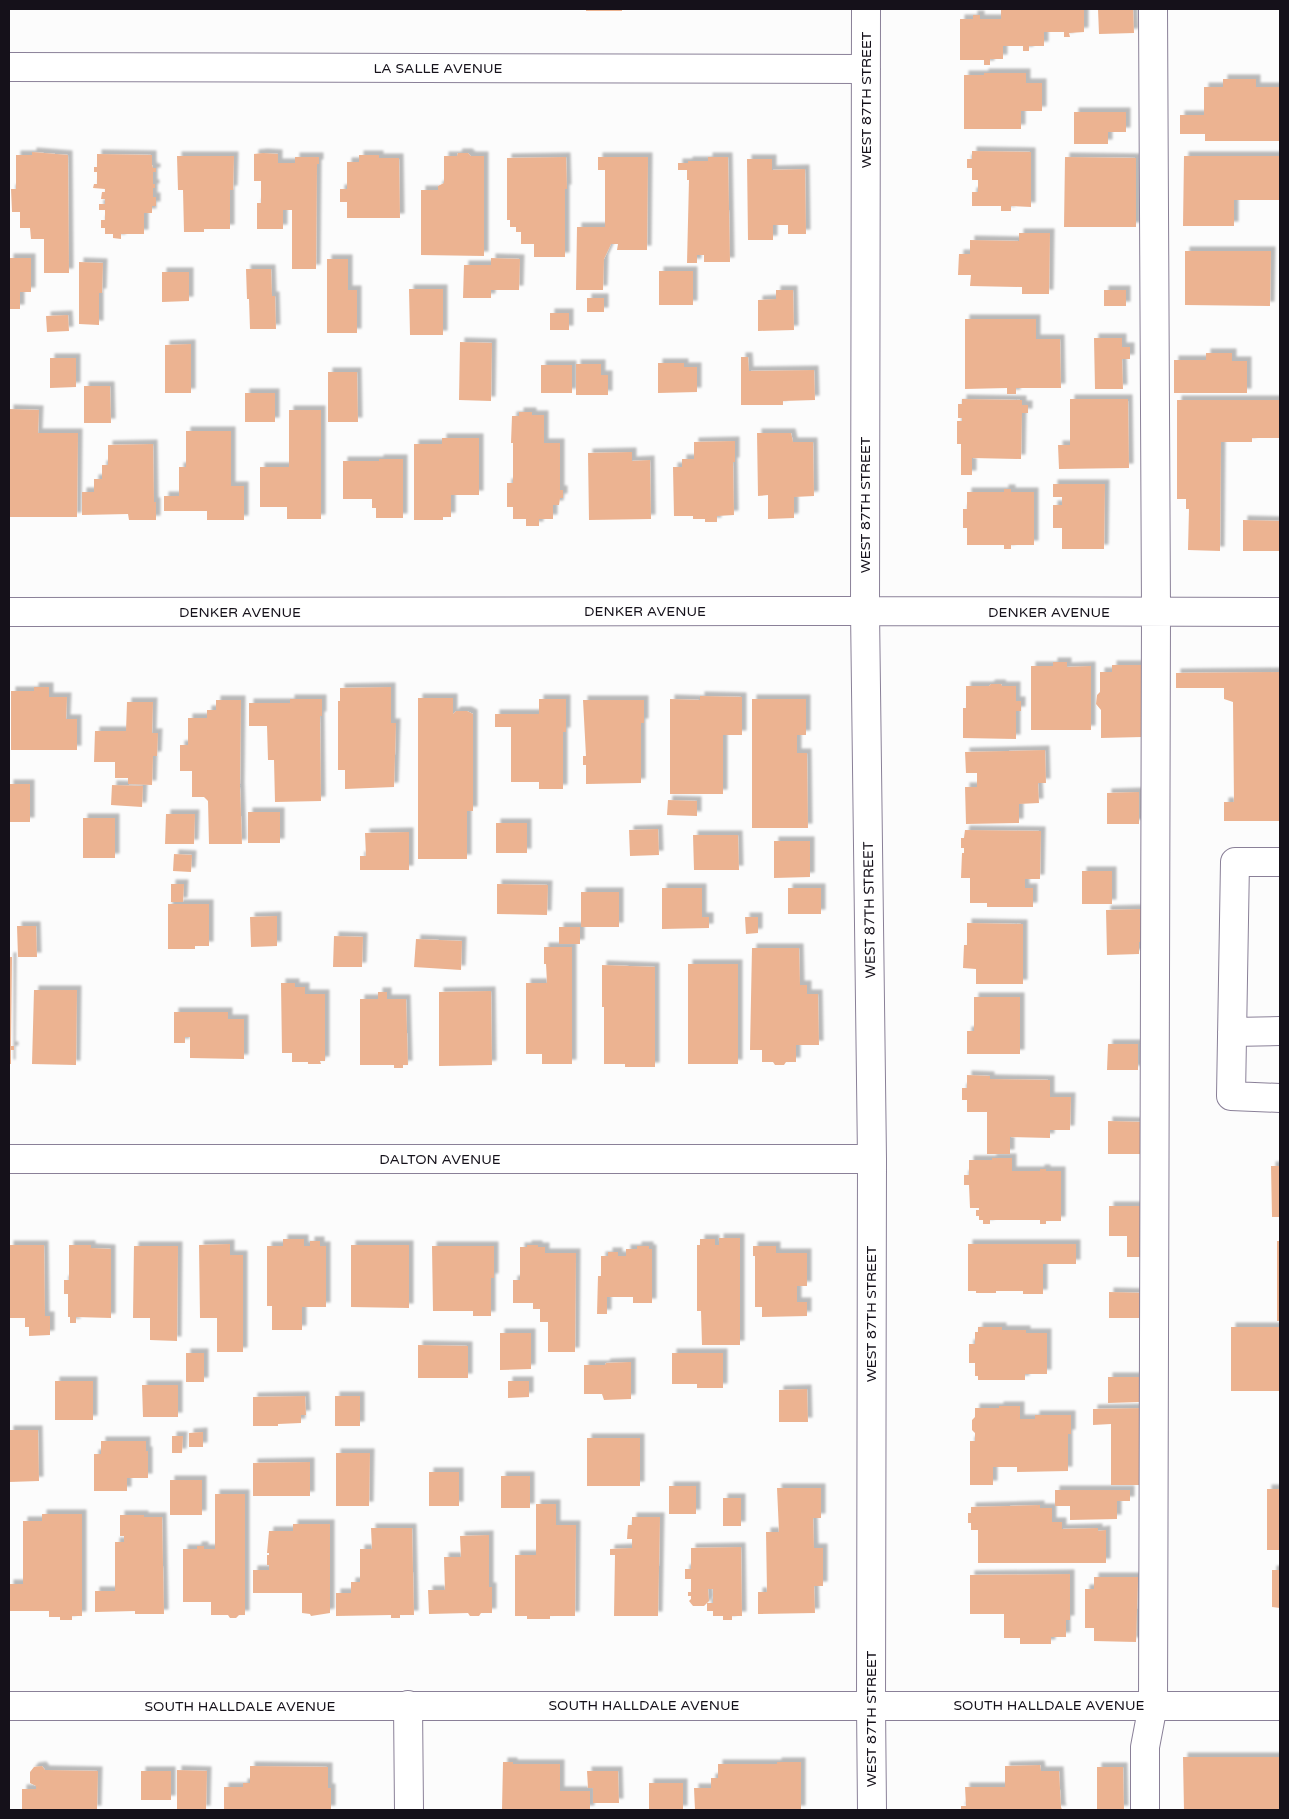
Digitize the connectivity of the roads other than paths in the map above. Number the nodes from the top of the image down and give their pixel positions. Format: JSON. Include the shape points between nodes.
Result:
{"nodes":[{"id":1,"x":866,"y":9,"type":"edge"},
{"id":2,"x":1153,"y":9,"type":"edge"},
{"id":3,"x":9,"y":67,"type":"edge"},
{"id":4,"x":866,"y":69,"type":"junction"},
{"id":5,"x":865,"y":611,"type":"junction"},
{"id":6,"x":9,"y":612,"type":"edge"},
{"id":7,"x":1156,"y":612,"type":"junction"},
{"id":8,"x":1280,"y":612,"type":"edge"},
{"id":9,"x":1280,"y":862,"type":"edge"},
{"id":10,"x":1280,"y":1031,"type":"edge"},
{"id":11,"x":1232,"y":1032,"type":"junction"},
{"id":12,"x":1280,"y":1098,"type":"edge"},
{"id":13,"x":9,"y":1159,"type":"edge"},
{"id":14,"x":872,"y":1159,"type":"junction"},
{"id":15,"x":408,"y":1705,"type":"junction"},
{"id":16,"x":871,"y":1705,"type":"junction"},
{"id":17,"x":1153,"y":1705,"type":"junction"},
{"id":18,"x":9,"y":1706,"type":"edge"},
{"id":19,"x":1280,"y":1706,"type":"edge"},
{"id":20,"x":409,"y":1810,"type":"edge"},
{"id":21,"x":872,"y":1810,"type":"edge"},
{"id":22,"x":1145,"y":1810,"type":"edge"}],
"edges":[{"from":1,"to":4,"type":"street","name":"WEST 87TH STREET"},
{"from":2,"to":7,"type":"street"},
{"from":3,"to":4,"type":"street","name":"LA SALLE AVENUE"},
{"from":4,"to":5,"type":"street","name":"WEST 87TH STREET"},
{"from":5,"to":6,"type":"street","name":"DENKER AVENUE"},
{"from":5,"to":7,"type":"street","name":"DENKER AVENUE"},
{"from":5,"to":14,"type":"street","name":"WEST 87TH STREET"},
{"from":7,"to":8,"type":"street","name":"DENKER AVENUE"},
{"from":7,"to":17,"type":"street"},
{"from":9,"to":11,"type":"street","via":[[1235,862]]},
{"from":10,"to":11,"type":"street"},
{"from":11,"to":12,"type":"street","via":[[1231,1096]]},
{"from":13,"to":14,"type":"street","name":"DALTON AVENUE"},
{"from":14,"to":16,"type":"street","name":"WEST 87TH STREET"},
{"from":15,"to":16,"type":"street","name":"SOUTH HALLDALE AVENUE"},
{"from":15,"to":18,"type":"street","name":"SOUTH HALLDALE AVENUE"},
{"from":15,"to":20,"type":"street"},
{"from":16,"to":17,"type":"street","name":"SOUTH HALLDALE AVENUE"},
{"from":16,"to":21,"type":"street","name":"WEST 87TH STREET"},
{"from":17,"to":19,"type":"street","name":"SOUTH HALLDALE AVENUE"},
{"from":17,"to":22,"type":"street","via":[[1145,1747]]}]}
